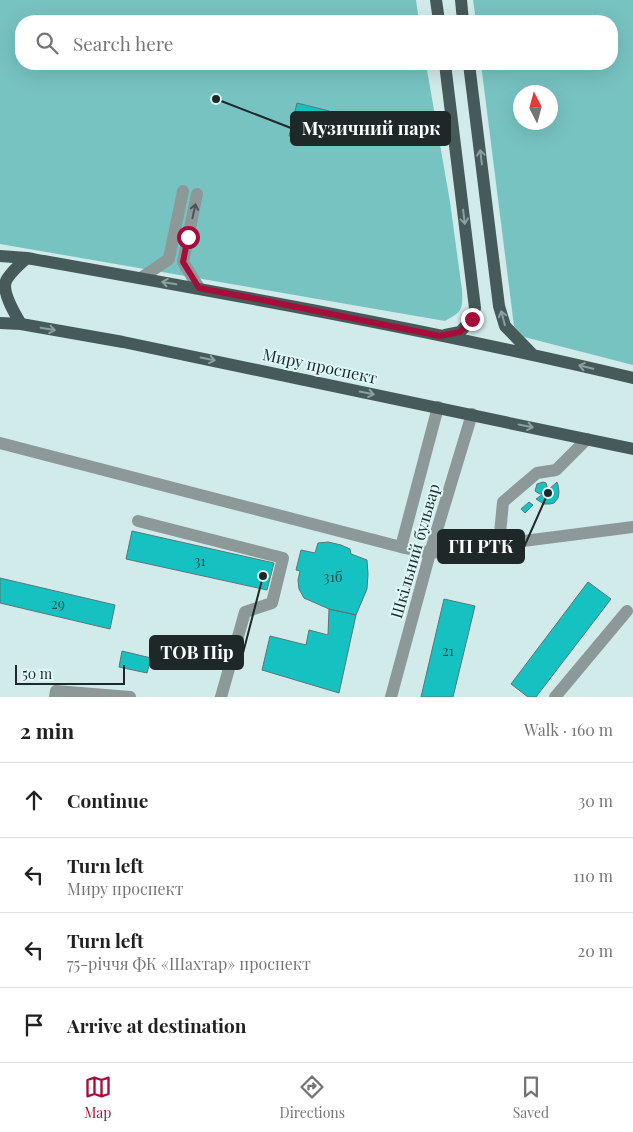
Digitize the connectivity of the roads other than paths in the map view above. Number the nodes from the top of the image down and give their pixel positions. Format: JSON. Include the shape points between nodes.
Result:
{"nodes":[{"id":1,"x":436,"y":0,"type":"edge"},
{"id":2,"x":460,"y":0,"type":"edge"},
{"id":3,"x":438,"y":15,"type":"edge"},
{"id":4,"x":462,"y":15,"type":"edge"},
{"id":5,"x":446,"y":70,"type":"edge"},
{"id":6,"x":470,"y":70,"type":"edge"},
{"id":7,"x":183,"y":192,"type":"dead end"},
{"id":8,"x":198,"y":194,"type":"dead end"},
{"id":9,"x":0,"y":256,"type":"edge"},
{"id":10,"x":27,"y":258,"type":"junction"},
{"id":11,"x":141,"y":278,"type":"junction"},
{"id":12,"x":199,"y":288,"type":"junction"},
{"id":13,"x":0,"y":323,"type":"edge"},
{"id":14,"x":20,"y":324,"type":"junction"},
{"id":15,"x":440,"y":336,"type":"junction"},
{"id":16,"x":534,"y":354,"type":"junction"},
{"id":17,"x":633,"y":378,"type":"edge"},
{"id":18,"x":438,"y":407,"type":"junction"},
{"id":19,"x":472,"y":414,"type":"junction"},
{"id":20,"x":587,"y":440,"type":"junction"},
{"id":21,"x":0,"y":443,"type":"edge"},
{"id":22,"x":633,"y":449,"type":"edge"},
{"id":23,"x":138,"y":521,"type":"dead end"},
{"id":24,"x":633,"y":527,"type":"edge"},
{"id":25,"x":499,"y":544,"type":"junction"},
{"id":26,"x":401,"y":547,"type":"junction"},
{"id":27,"x":430,"y":553,"type":"junction"},
{"id":28,"x":627,"y":611,"type":"dead end"},
{"id":29,"x":55,"y":694,"type":"edge"},
{"id":30,"x":130,"y":697,"type":"edge"},
{"id":31,"x":221,"y":697,"type":"edge"},
{"id":32,"x":391,"y":697,"type":"edge"},
{"id":33,"x":555,"y":697,"type":"edge"}],
"edges":[{"from":1,"to":3,"type":"main road"},
{"from":2,"to":4,"type":"main road"},
{"from":5,"to":15,"type":"main road","one_way":true,"via":[[475,308],[472,319],[460,332]]},
{"from":16,"to":6,"type":"main road","one_way":true,"via":[[505,326],[499,306]]},
{"from":7,"to":11,"type":"street","via":[[169,259]]},
{"from":12,"to":8,"type":"street","one_way":true,"via":[[183,262]]},
{"from":9,"to":10,"type":"main road"},
{"from":10,"to":11,"type":"main road"},
{"from":10,"to":14,"type":"main road","via":[[6,280],[5,289]]},
{"from":12,"to":11,"type":"main road","one_way":true},
{"from":12,"to":15,"type":"main road"},
{"from":13,"to":14,"type":"main road","name":"Миру проспект"},
{"from":14,"to":18,"type":"main road","name":"Миру проспект","one_way":true},
{"from":15,"to":16,"type":"main road"},
{"from":17,"to":16,"type":"main road","one_way":true},
{"from":18,"to":19,"type":"main road","name":"Миру проспект"},
{"from":18,"to":26,"type":"street"},
{"from":19,"to":20,"type":"main road","name":"Миру проспект","one_way":true},
{"from":19,"to":27,"type":"street","name":"Шкільний бульвар"},
{"from":20,"to":22,"type":"main road","name":"Миру проспект"},
{"from":20,"to":25,"type":"street","via":[[556,470],[537,473],[503,502]]},
{"from":21,"to":26,"type":"street"},
{"from":23,"to":31,"type":"street","via":[[283,558],[272,604],[245,612]]},
{"from":24,"to":25,"type":"street"},
{"from":25,"to":27,"type":"street"},
{"from":26,"to":27,"type":"street"},
{"from":27,"to":32,"type":"street","name":"Шкільний бульвар"},
{"from":28,"to":33,"type":"street"},
{"from":29,"to":30,"type":"street"}]}
